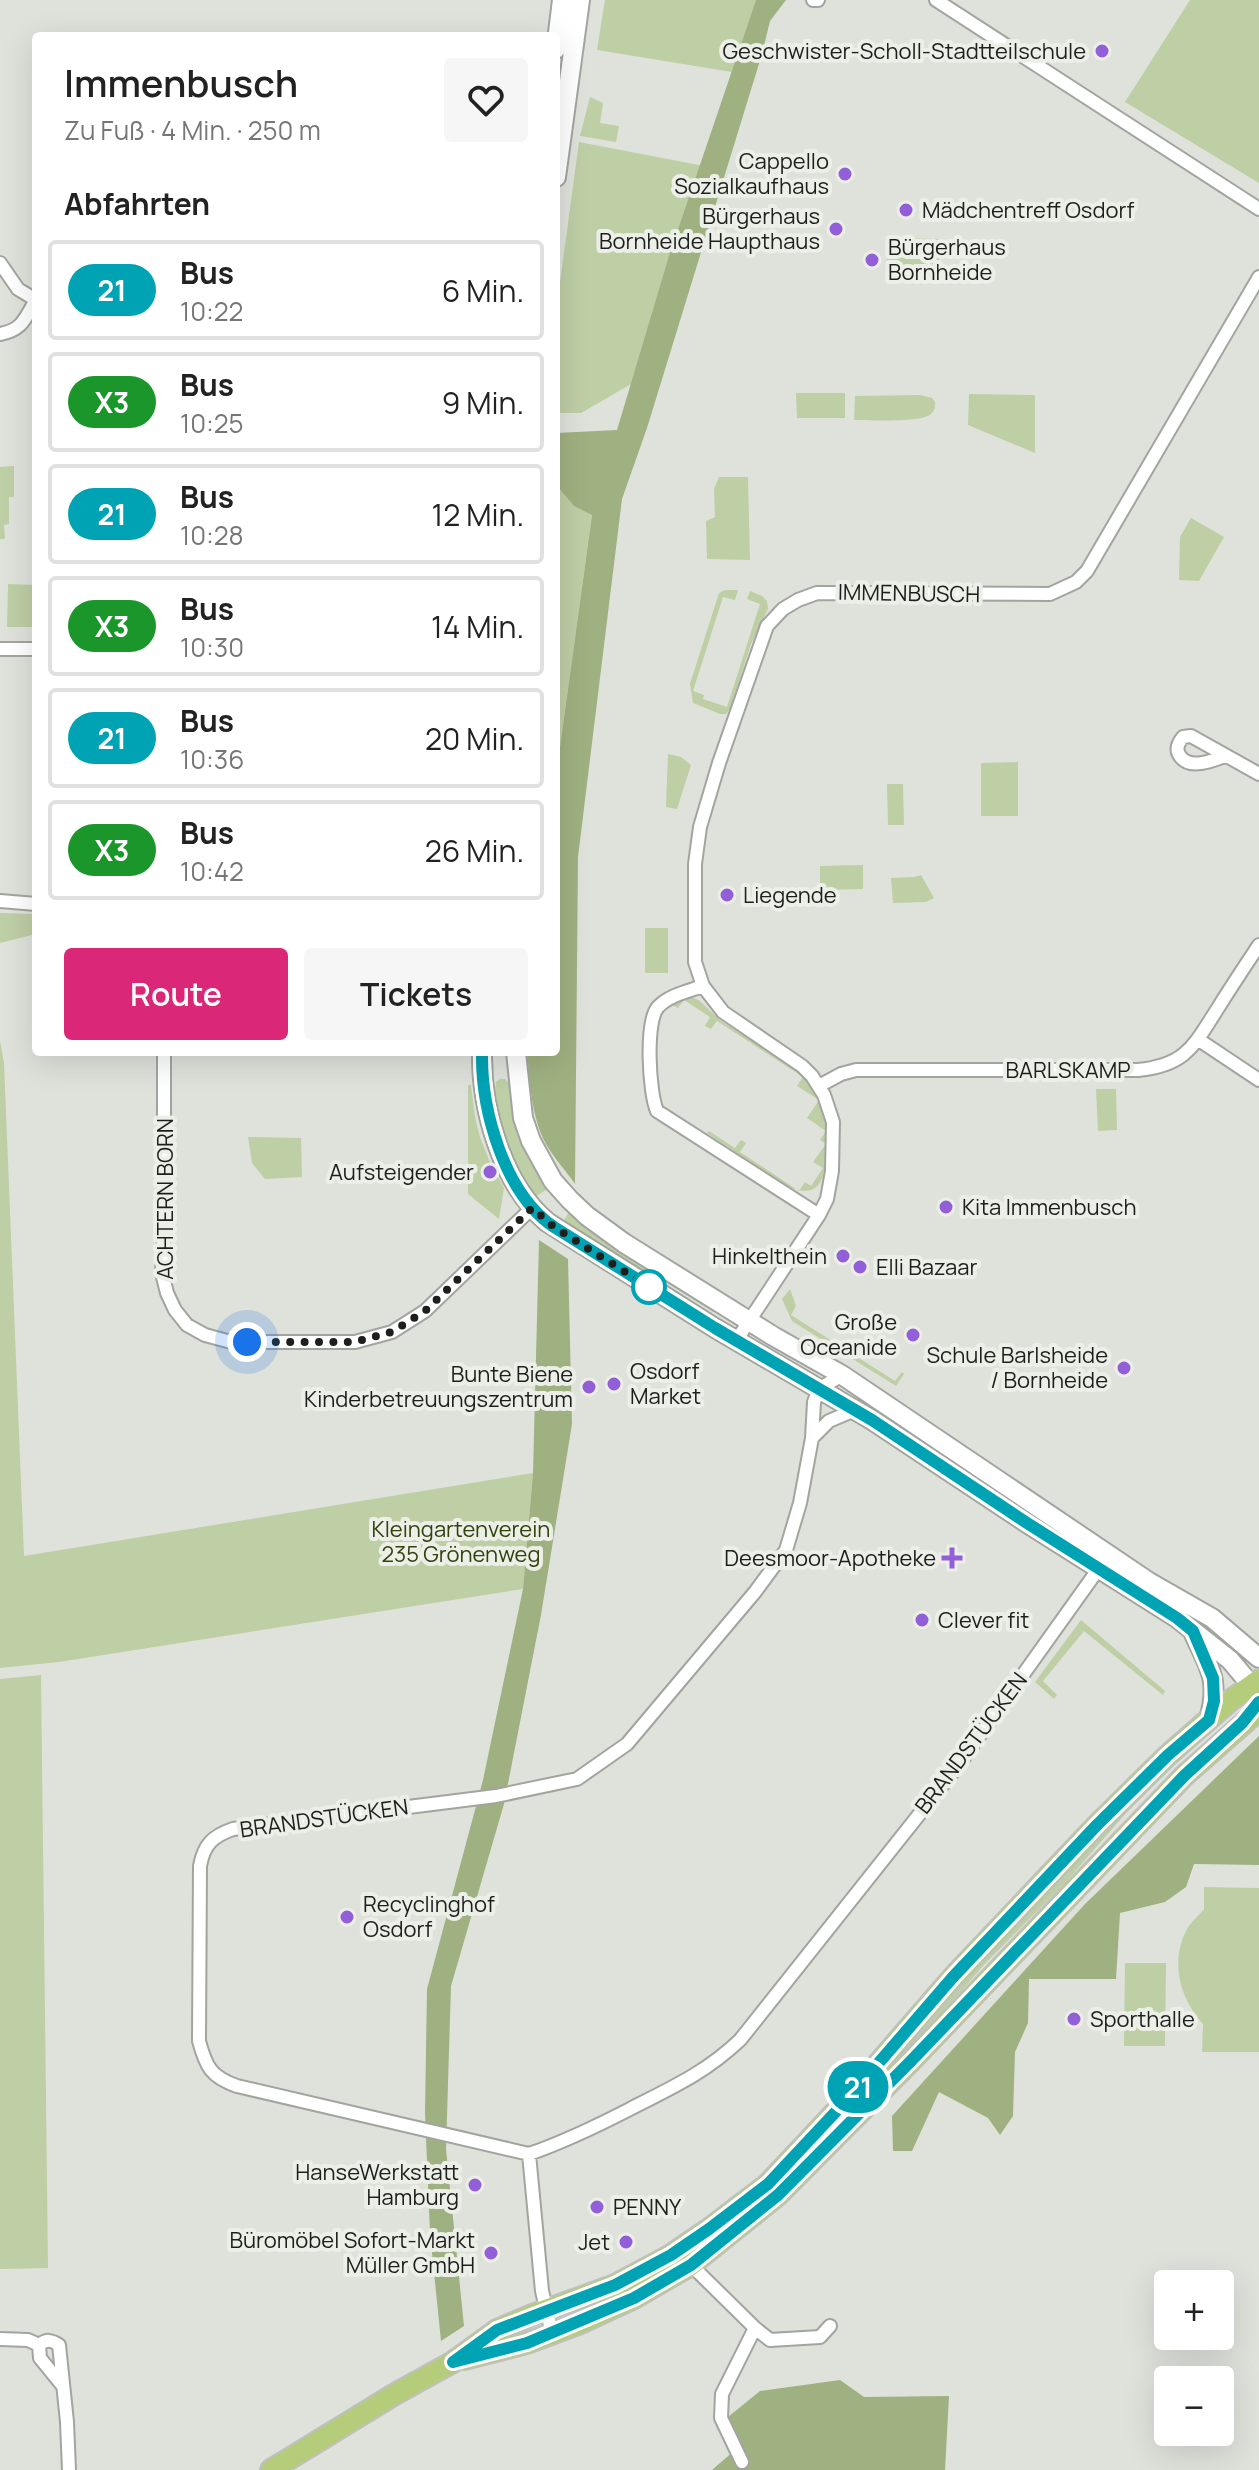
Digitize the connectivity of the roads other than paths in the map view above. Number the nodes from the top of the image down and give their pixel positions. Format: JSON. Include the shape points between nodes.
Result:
{"nodes":[{"id":1,"x":562,"y":0,"type":"edge"},
{"id":2,"x":580,"y":0,"type":"edge"},
{"id":3,"x":936,"y":0,"type":"edge"},
{"id":4,"x":558,"y":32,"type":"edge"},
{"id":5,"x":560,"y":148,"type":"edge"},
{"id":6,"x":1259,"y":209,"type":"edge"},
{"id":7,"x":0,"y":263,"type":"edge"},
{"id":8,"x":1259,"y":277,"type":"edge"},
{"id":9,"x":32,"y":298,"type":"edge"},
{"id":10,"x":32,"y":307,"type":"edge"},
{"id":11,"x":0,"y":334,"type":"edge"},
{"id":12,"x":0,"y":649,"type":"edge"},
{"id":13,"x":32,"y":649,"type":"edge"},
{"id":14,"x":1225,"y":756,"type":"dead end"},
{"id":15,"x":1259,"y":774,"type":"edge"},
{"id":16,"x":0,"y":901,"type":"edge"},
{"id":17,"x":32,"y":904,"type":"edge"},
{"id":18,"x":1259,"y":945,"type":"edge"},
{"id":19,"x":703,"y":986,"type":"junction"},
{"id":20,"x":1199,"y":1040,"type":"junction"},
{"id":21,"x":164,"y":1056,"type":"edge"},
{"id":22,"x":482,"y":1056,"type":"edge"},
{"id":23,"x":516,"y":1056,"type":"edge"},
{"id":24,"x":483,"y":1075,"type":"junction"},
{"id":25,"x":518,"y":1075,"type":"junction"},
{"id":26,"x":1259,"y":1080,"type":"edge"},
{"id":27,"x":819,"y":1086,"type":"junction"},
{"id":28,"x":532,"y":1208,"type":"junction"},
{"id":29,"x":819,"y":1215,"type":"junction"},
{"id":30,"x":748,"y":1321,"type":"junction"},
{"id":31,"x":736,"y":1341,"type":"junction"},
{"id":32,"x":842,"y":1375,"type":"junction"},
{"id":33,"x":819,"y":1389,"type":"junction"},
{"id":34,"x":855,"y":1410,"type":"junction"},
{"id":35,"x":812,"y":1438,"type":"junction"},
{"id":36,"x":1104,"y":1561,"type":"junction"},
{"id":37,"x":1193,"y":1631,"type":"junction"},
{"id":38,"x":1259,"y":1658,"type":"edge"},
{"id":39,"x":1257,"y":1689,"type":"edge"},
{"id":40,"x":1259,"y":1710,"type":"edge"},
{"id":41,"x":1209,"y":1720,"type":"junction"},
{"id":42,"x":1242,"y":1723,"type":"junction"},
{"id":43,"x":529,"y":2154,"type":"junction"},
{"id":44,"x":691,"y":2265,"type":"junction"},
{"id":45,"x":545,"y":2310,"type":"junction"},
{"id":46,"x":830,"y":2326,"type":"dead end"},
{"id":47,"x":755,"y":2328,"type":"junction"},
{"id":48,"x":552,"y":2333,"type":"junction"},
{"id":49,"x":0,"y":2339,"type":"edge"},
{"id":50,"x":39,"y":2345,"type":"junction"},
{"id":51,"x":453,"y":2362,"type":"junction"},
{"id":52,"x":64,"y":2386,"type":"junction"},
{"id":53,"x":742,"y":2462,"type":"dead end"},
{"id":54,"x":69,"y":2470,"type":"edge"},
{"id":55,"x":271,"y":2470,"type":"edge"}],
"edges":[{"from":1,"to":4,"type":"street"},
{"from":2,"to":5,"type":"street"},
{"from":3,"to":6,"type":"street"},
{"from":7,"to":9,"type":"street","via":[[18,289]]},
{"from":8,"to":19,"type":"street","name":"IMMENBUSCH","via":[[1076,582],[1050,594],[817,593],[783,609],[767,626],[700,827],[695,962]]},
{"from":10,"to":11,"type":"street","via":[[21,326]]},
{"from":12,"to":13,"type":"street"},
{"from":14,"to":15,"type":"street"},
{"from":16,"to":17,"type":"street"},
{"from":18,"to":20,"type":"street","name":"BARLSKAMP"},
{"from":19,"to":27,"type":"street","name":"IMMENBUSCH","via":[[723,1012],[802,1066]]},
{"from":19,"to":29,"type":"street","via":[[681,993],[653,1014],[651,1076],[657,1111]]},
{"from":20,"to":26,"type":"street"},
{"from":20,"to":27,"type":"street","name":"BARLSKAMP","via":[[1172,1062],[1149,1069],[856,1070]]},
{"from":21,"to":28,"type":"street","name":"ACHTERN BORN","via":[[162,1273],[175,1310],[205,1335],[231,1342],[355,1342],[392,1332],[425,1311]]},
{"from":22,"to":24,"type":"street"},
{"from":23,"to":25,"type":"street"},
{"from":24,"to":25,"type":"street","via":[[504,1065]]},
{"from":24,"to":28,"type":"street","via":[[491,1127]]},
{"from":25,"to":30,"type":"street","via":[[531,1141],[570,1200],[620,1240]]},
{"from":27,"to":29,"type":"street","name":"IMMENBUSCH","via":[[834,1134],[830,1188]]},
{"from":28,"to":31,"type":"street"},
{"from":29,"to":30,"type":"street","name":"IMMENBUSCH"},
{"from":30,"to":31,"type":"street","name":"IMMENBUSCH"},
{"from":30,"to":32,"type":"street"},
{"from":31,"to":33,"type":"street"},
{"from":32,"to":33,"type":"street"},
{"from":32,"to":36,"type":"street"},
{"from":33,"to":34,"type":"street"},
{"from":33,"to":35,"type":"street","name":"BRANDSTÜCKEN"},
{"from":34,"to":35,"type":"street","via":[[829,1421]]},
{"from":34,"to":36,"type":"street"},
{"from":35,"to":43,"type":"street","name":"BRANDSTÜCKEN","via":[[786,1550],[627,1744],[577,1779],[496,1796],[233,1829],[216,1834],[203,1848],[199,2041],[216,2077]]},
{"from":36,"to":37,"type":"street"},
{"from":36,"to":38,"type":"street","via":[[1212,1618]]},
{"from":36,"to":43,"type":"street","name":"BRANDSTÜCKEN","via":[[960,1763],[740,2040],[688,2079]]},
{"from":37,"to":39,"type":"street"},
{"from":37,"to":41,"type":"street","via":[[1215,1685]]},
{"from":39,"to":41,"type":"main road"},
{"from":39,"to":42,"type":"main road"},
{"from":40,"to":42,"type":"main road"},
{"from":41,"to":45,"type":"main road","via":[[1097,1825],[768,2184],[671,2255],[615,2285]]},
{"from":42,"to":44,"type":"main road","via":[[1184,1776],[788,2185]]},
{"from":43,"to":45,"type":"street"},
{"from":44,"to":47,"type":"street"},
{"from":44,"to":48,"type":"main road","via":[[634,2298]]},
{"from":45,"to":48,"type":"street"},
{"from":45,"to":51,"type":"main road","via":[[497,2330]]},
{"from":46,"to":47,"type":"street","via":[[820,2337],[770,2340]]},
{"from":47,"to":53,"type":"street","via":[[722,2394],[721,2418]]},
{"from":48,"to":51,"type":"main road"},
{"from":49,"to":50,"type":"street"},
{"from":50,"to":52,"type":"street","via":[[40,2358]]},
{"from":50,"to":52,"type":"street","via":[[52,2340],[59,2345]]},
{"from":51,"to":55,"type":"main road"},
{"from":52,"to":54,"type":"street"}]}
